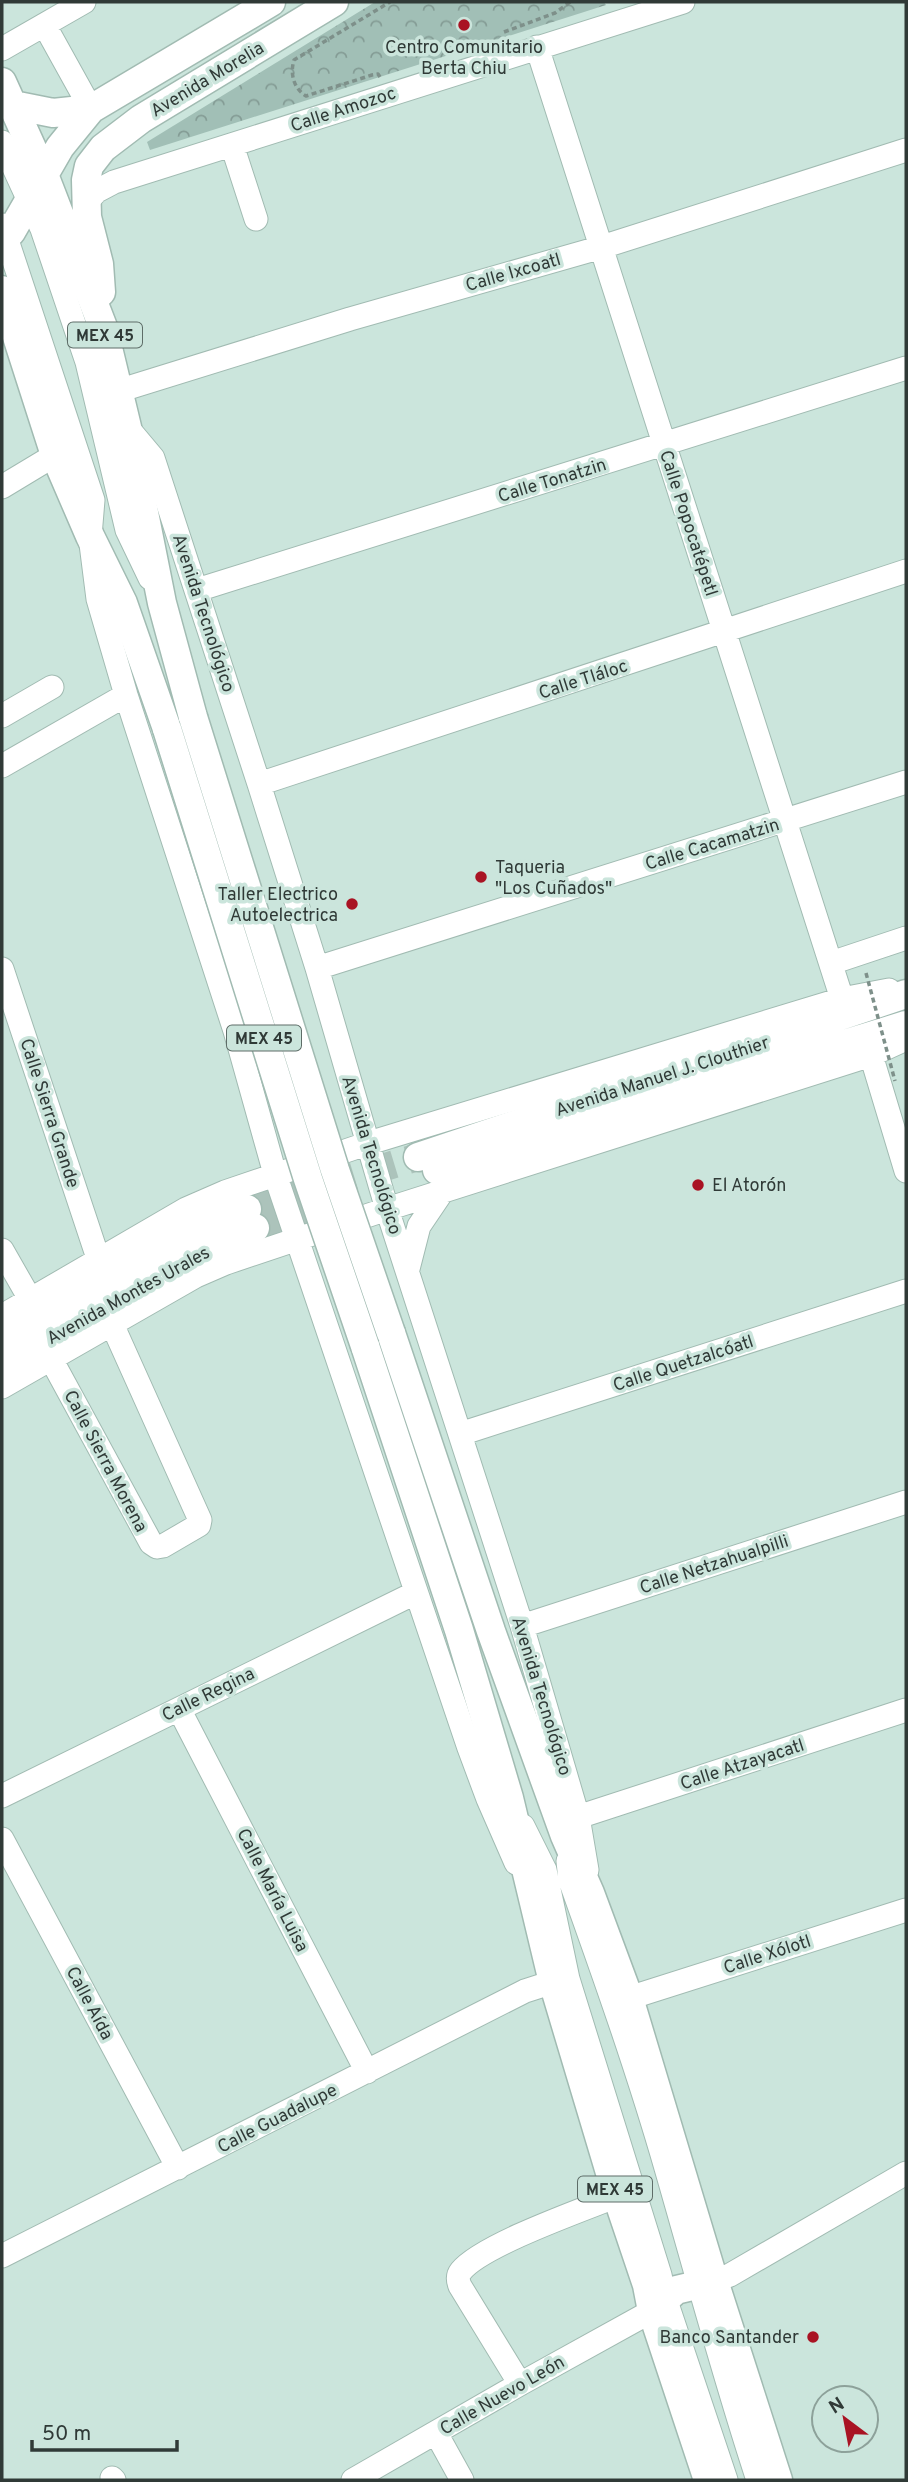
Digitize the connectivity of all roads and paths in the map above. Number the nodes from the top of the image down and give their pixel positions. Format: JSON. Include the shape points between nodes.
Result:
{"nodes":[{"id":1,"x":84,"y":2,"type":"edge"},
{"id":2,"x":271,"y":2,"type":"edge"},
{"id":3,"x":334,"y":2,"type":"edge"},
{"id":4,"x":390,"y":2,"type":"edge"},
{"id":5,"x":570,"y":2,"type":"edge"},
{"id":6,"x":678,"y":3,"type":"edge"},
{"id":7,"x":45,"y":26,"type":"junction"},
{"id":8,"x":504,"y":33,"type":"dead end"},
{"id":9,"x":537,"y":47,"type":"junction"},
{"id":10,"x":2,"y":49,"type":"edge"},
{"id":11,"x":7,"y":93,"type":"edge"},
{"id":12,"x":390,"y":94,"type":"junction"},
{"id":13,"x":91,"y":109,"type":"junction"},
{"id":14,"x":2,"y":142,"type":"edge"},
{"id":15,"x":232,"y":145,"type":"junction"},
{"id":16,"x":906,"y":150,"type":"edge"},
{"id":17,"x":45,"y":177,"type":"junction"},
{"id":18,"x":30,"y":201,"type":"junction"},
{"id":19,"x":87,"y":201,"type":"junction"},
{"id":20,"x":256,"y":219,"type":"dead end"},
{"id":21,"x":3,"y":232,"type":"edge"},
{"id":22,"x":602,"y":247,"type":"junction"},
{"id":23,"x":2,"y":290,"type":"edge"},
{"id":24,"x":103,"y":327,"type":"junction"},
{"id":25,"x":906,"y":368,"type":"edge"},
{"id":26,"x":118,"y":391,"type":"junction"},
{"id":27,"x":127,"y":427,"type":"junction"},
{"id":28,"x":664,"y":445,"type":"junction"},
{"id":29,"x":55,"y":455,"type":"junction"},
{"id":30,"x":2,"y":487,"type":"edge"},
{"id":31,"x":90,"y":536,"type":"junction"},
{"id":32,"x":906,"y":571,"type":"edge"},
{"id":33,"x":197,"y":590,"type":"junction"},
{"id":34,"x":162,"y":603,"type":"junction"},
{"id":35,"x":726,"y":632,"type":"junction"},
{"id":36,"x":52,"y":687,"type":"dead end"},
{"id":37,"x":126,"y":695,"type":"junction"},
{"id":38,"x":2,"y":716,"type":"edge"},
{"id":39,"x":2,"y":766,"type":"edge"},
{"id":40,"x":906,"y":782,"type":"edge"},
{"id":41,"x":260,"y":783,"type":"junction"},
{"id":42,"x":787,"y":821,"type":"junction"},
{"id":43,"x":906,"y":938,"type":"edge"},
{"id":44,"x":831,"y":963,"type":"junction"},
{"id":45,"x":317,"y":968,"type":"junction"},
{"id":46,"x":2,"y":969,"type":"edge"},
{"id":47,"x":866,"y":973,"type":"dead end"},
{"id":48,"x":906,"y":989,"type":"edge"},
{"id":49,"x":906,"y":995,"type":"edge"},
{"id":50,"x":842,"y":999,"type":"junction"},
{"id":51,"x":906,"y":1025,"type":"edge"},
{"id":52,"x":906,"y":1039,"type":"edge"},
{"id":53,"x":871,"y":1055,"type":"junction"},
{"id":54,"x":895,"y":1081,"type":"dead end"},
{"id":55,"x":369,"y":1143,"type":"junction"},
{"id":56,"x":906,"y":1171,"type":"edge"},
{"id":57,"x":275,"y":1174,"type":"junction"},
{"id":58,"x":427,"y":1175,"type":"junction"},
{"id":59,"x":387,"y":1209,"type":"junction"},
{"id":60,"x":298,"y":1239,"type":"junction"},
{"id":61,"x":2,"y":1250,"type":"edge"},
{"id":62,"x":98,"y":1258,"type":"junction"},
{"id":63,"x":408,"y":1269,"type":"junction"},
{"id":64,"x":906,"y":1291,"type":"edge"},
{"id":65,"x":30,"y":1299,"type":"junction"},
{"id":66,"x":2,"y":1316,"type":"edge"},
{"id":67,"x":112,"y":1324,"type":"junction"},
{"id":68,"x":2,"y":1338,"type":"edge"},
{"id":69,"x":51,"y":1359,"type":"junction"},
{"id":70,"x":2,"y":1365,"type":"edge"},
{"id":71,"x":2,"y":1387,"type":"edge"},
{"id":72,"x":460,"y":1434,"type":"junction"},
{"id":73,"x":906,"y":1502,"type":"edge"},
{"id":74,"x":415,"y":1593,"type":"junction"},
{"id":75,"x":522,"y":1626,"type":"junction"},
{"id":76,"x":179,"y":1709,"type":"junction"},
{"id":77,"x":906,"y":1710,"type":"edge"},
{"id":78,"x":2,"y":1796,"type":"edge"},
{"id":79,"x":509,"y":1798,"type":"junction"},
{"id":80,"x":572,"y":1827,"type":"junction"},
{"id":81,"x":2,"y":1839,"type":"edge"},
{"id":82,"x":531,"y":1894,"type":"junction"},
{"id":83,"x":906,"y":1910,"type":"edge"},
{"id":84,"x":552,"y":1982,"type":"junction"},
{"id":85,"x":629,"y":1998,"type":"junction"},
{"id":86,"x":367,"y":2072,"type":"junction"},
{"id":87,"x":178,"y":2168,"type":"junction"},
{"id":88,"x":906,"y":2173,"type":"edge"},
{"id":89,"x":617,"y":2196,"type":"junction"},
{"id":90,"x":2,"y":2256,"type":"edge"},
{"id":91,"x":706,"y":2283,"type":"junction"},
{"id":92,"x":658,"y":2305,"type":"junction"},
{"id":93,"x":520,"y":2384,"type":"junction"},
{"id":94,"x":436,"y":2433,"type":"junction"},
{"id":95,"x":353,"y":2480,"type":"edge"},
{"id":96,"x":462,"y":2480,"type":"edge"},
{"id":97,"x":708,"y":2480,"type":"edge"},
{"id":98,"x":726,"y":2480,"type":"edge"},
{"id":99,"x":758,"y":2480,"type":"edge"},
{"id":100,"x":778,"y":2480,"type":"edge"}],
"edges":[{"from":1,"to":7,"type":"street"},
{"from":2,"to":13,"type":"main road","name":"Avenida Morelia"},
{"from":3,"to":19,"type":"main road","name":"Avenida Morelia","via":[[141,119],[103,148],[89,166]]},
{"from":4,"to":12,"type":"path","via":[[294,60],[290,71],[306,96],[378,74]]},
{"from":5,"to":8,"type":"path","via":[[555,13]]},
{"from":6,"to":9,"type":"street","name":"Calle Amozoc"},
{"from":7,"to":10,"type":"street"},
{"from":7,"to":13,"type":"street"},
{"from":9,"to":12,"type":"street","name":"Calle Amozoc"},
{"from":9,"to":22,"type":"street","name":"Calle Popocatépetl"},
{"from":11,"to":13,"type":"main road","name":"Avenida Morelia","via":[[52,113]]},
{"from":11,"to":17,"type":"main road","name":"Avenida Tecnológico","number":"MEX 45"},
{"from":12,"to":15,"type":"street","name":"Calle Amozoc"},
{"from":13,"to":17,"type":"main road","name":"Avenida Morelia","via":[[60,147]]},
{"from":14,"to":18,"type":"street"},
{"from":15,"to":19,"type":"street","name":"Calle Amozoc","via":[[114,182]]},
{"from":15,"to":20,"type":"street"},
{"from":16,"to":22,"type":"street","name":"Calle Ixcoatl"},
{"from":17,"to":18,"type":"main road","name":"Avenida Morelia"},
{"from":17,"to":24,"type":"main road","name":"Avenida Tecnológico","number":"MEX 45"},
{"from":18,"to":21,"type":"main road","name":"Avenida Morelia","via":[[11,232]]},
{"from":18,"to":34,"type":"street","via":[[87,362],[127,530]]},
{"from":19,"to":24,"type":"main road","via":[[99,264]]},
{"from":21,"to":31,"type":"street","via":[[93,500]]},
{"from":22,"to":26,"type":"street","name":"Calle Ixcoatl"},
{"from":22,"to":28,"type":"street","name":"Calle Popocatépetl"},
{"from":23,"to":29,"type":"main road","number":"MEX 45"},
{"from":24,"to":26,"type":"main road","name":"Avenida Tecnológico","number":"MEX 45"},
{"from":25,"to":28,"type":"street","name":"Calle Tonatzin"},
{"from":26,"to":27,"type":"main road","name":"Avenida Tecnológico","number":"MEX 45"},
{"from":27,"to":33,"type":"street","name":"Avenida Tecnológico","via":[[153,458]]},
{"from":27,"to":34,"type":"main road","name":"Avenida Tecnológico","number":"MEX 45"},
{"from":28,"to":33,"type":"street","name":"Calle Tonatzin"},
{"from":28,"to":35,"type":"street","name":"Calle Popocatépetl"},
{"from":29,"to":30,"type":"street"},
{"from":29,"to":31,"type":"main road","number":"MEX 45"},
{"from":31,"to":37,"type":"street","via":[[98,599]]},
{"from":31,"to":79,"type":"main road","number":"MEX 45","bridge":true,"via":[[123,603],[167,729],[308,1179],[459,1630]]},
{"from":32,"to":35,"type":"street","name":"Calle Tláloc"},
{"from":33,"to":41,"type":"street","name":"Avenida Tecnológico"},
{"from":34,"to":80,"type":"main road","name":"Avenida Tecnológico","number":"MEX 45","bridge":true,"via":[[193,717],[335,1170],[491,1631]]},
{"from":35,"to":41,"type":"street","name":"Calle Tláloc"},
{"from":35,"to":42,"type":"street","name":"Calle Popocatépetl"},
{"from":36,"to":38,"type":"street"},
{"from":37,"to":39,"type":"street"},
{"from":37,"to":57,"type":"street","via":[[235,1031]]},
{"from":40,"to":42,"type":"street","name":"Calle Cacamatzin"},
{"from":41,"to":45,"type":"street","name":"Avenida Tecnológico"},
{"from":42,"to":44,"type":"street","name":"Calle Popocatépetl"},
{"from":42,"to":45,"type":"street","name":"Calle Cacamatzin"},
{"from":43,"to":44,"type":"street"},
{"from":44,"to":50,"type":"street","name":"Calle Popocatépetl"},
{"from":45,"to":55,"type":"street","name":"Avenida Tecnológico"},
{"from":46,"to":62,"type":"street","name":"Calle Sierra Grande"},
{"from":47,"to":54,"type":"path","bridge":true},
{"from":48,"to":50,"type":"street"},
{"from":49,"to":58,"type":"main road","name":"Avenida Manuel J. Clouthier"},
{"from":50,"to":55,"type":"street"},
{"from":51,"to":58,"type":"main road","name":"Avenida Manuel J. Clouthier"},
{"from":52,"to":53,"type":"street"},
{"from":53,"to":56,"type":"street"},
{"from":53,"to":58,"type":"street"},
{"from":55,"to":57,"type":"street"},
{"from":55,"to":59,"type":"street","name":"Avenida Tecnológico"},
{"from":57,"to":60,"type":"street"},
{"from":57,"to":62,"type":"street","via":[[186,1209]]},
{"from":58,"to":59,"type":"street"},
{"from":58,"to":63,"type":"street"},
{"from":59,"to":60,"type":"street"},
{"from":59,"to":63,"type":"street","name":"Avenida Tecnológico"},
{"from":60,"to":67,"type":"street","via":[[196,1276]]},
{"from":60,"to":74,"type":"street"},
{"from":61,"to":65,"type":"street"},
{"from":62,"to":65,"type":"street"},
{"from":63,"to":72,"type":"street","name":"Avenida Tecnológico"},
{"from":64,"to":72,"type":"street","name":"Calle Quetzalcóatl"},
{"from":65,"to":66,"type":"street"},
{"from":67,"to":69,"type":"street"},
{"from":67,"to":69,"type":"street","name":"Calle Sierra Morena","via":[[199,1516],[199,1525],[163,1546],[151,1543]]},
{"from":68,"to":70,"type":"main road","name":"Avenida Montes Urales","via":[[180,1238],[251,1219]]},
{"from":69,"to":71,"type":"street"},
{"from":72,"to":75,"type":"street","name":"Avenida Tecnológico"},
{"from":73,"to":75,"type":"street","name":"Calle Netzahualpilli"},
{"from":74,"to":76,"type":"street","name":"Calle Regina"},
{"from":74,"to":82,"type":"street","via":[[488,1799]]},
{"from":75,"to":80,"type":"street","name":"Avenida Tecnológico"},
{"from":76,"to":78,"type":"street","name":"Calle Regina"},
{"from":76,"to":86,"type":"street","name":"Calle María Luisa"},
{"from":77,"to":80,"type":"street","name":"Calle Atzayacatl"},
{"from":79,"to":82,"type":"main road","number":"MEX 45"},
{"from":79,"to":92,"type":"street","via":[[545,1870],[568,1979],[660,2275]]},
{"from":80,"to":85,"type":"main road","name":"Avenida Tecnológico","number":"MEX 45","via":[[590,1893]]},
{"from":80,"to":91,"type":"street","via":[[570,1880]]},
{"from":81,"to":87,"type":"street","name":"Calle Aída"},
{"from":82,"to":84,"type":"main road","number":"MEX 45"},
{"from":83,"to":85,"type":"street","name":"Calle Xólotl"},
{"from":84,"to":86,"type":"street","name":"Calle Guadalupe","via":[[525,1991]]},
{"from":84,"to":89,"type":"main road","number":"MEX 45"},
{"from":85,"to":91,"type":"main road","name":"Avenida Tecnológico","number":"MEX 45"},
{"from":86,"to":87,"type":"street","name":"Calle Guadalupe"},
{"from":87,"to":90,"type":"street","name":"Calle Guadalupe"},
{"from":88,"to":91,"type":"street","via":[[730,2275]]},
{"from":89,"to":92,"type":"main road","number":"MEX 45"},
{"from":89,"to":93,"type":"street","via":[[486,2251],[461,2271],[460,2286]]},
{"from":91,"to":92,"type":"main road","via":[[676,2290]]},
{"from":91,"to":99,"type":"street","via":[[724,2375]]},
{"from":91,"to":100,"type":"main road","name":"Avenida Tecnológico","number":"MEX 45"},
{"from":92,"to":93,"type":"street","name":"Calle Nuevo León"},
{"from":92,"to":97,"type":"main road","number":"MEX 45"},
{"from":92,"to":98,"type":"street"},
{"from":93,"to":94,"type":"street","name":"Calle Nuevo León"},
{"from":94,"to":95,"type":"street","name":"Calle Nuevo León"},
{"from":94,"to":96,"type":"street"}]}
